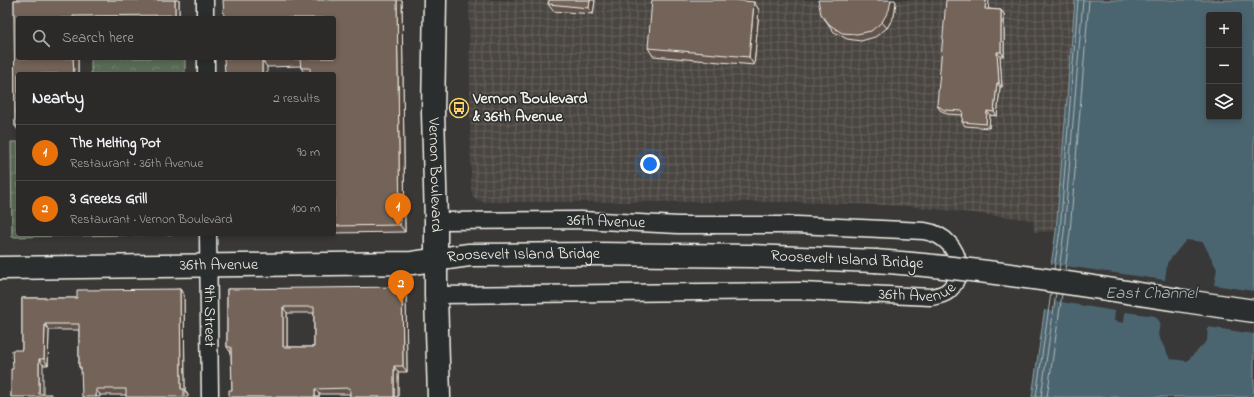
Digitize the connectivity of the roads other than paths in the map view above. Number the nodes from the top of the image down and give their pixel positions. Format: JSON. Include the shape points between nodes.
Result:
{"nodes":[{"id":1,"x":205,"y":0,"type":"edge"},
{"id":2,"x":435,"y":0,"type":"edge"},
{"id":3,"x":205,"y":16,"type":"edge"},
{"id":4,"x":206,"y":60,"type":"edge"},
{"id":5,"x":206,"y":72,"type":"edge"},
{"id":6,"x":436,"y":221,"type":"junction"},
{"id":7,"x":208,"y":236,"type":"edge"},
{"id":8,"x":437,"y":259,"type":"junction"},
{"id":9,"x":209,"y":266,"type":"junction"},
{"id":10,"x":0,"y":268,"type":"edge"},
{"id":11,"x":436,"y":295,"type":"junction"},
{"id":12,"x":1254,"y":311,"type":"edge"},
{"id":13,"x":210,"y":397,"type":"edge"},
{"id":14,"x":439,"y":397,"type":"edge"}],
"edges":[{"from":1,"to":3,"type":"street"},
{"from":2,"to":6,"type":"main road","name":"Vernon Boulevard","via":[[433,113]]},
{"from":4,"to":5,"type":"street"},
{"from":6,"to":8,"type":"main road","name":"Vernon Boulevard"},
{"from":6,"to":11,"type":"street","name":"36th Avenue","via":[[581,220],[678,225],[796,225],[924,230],[943,237],[951,245],[958,261],[958,273],[950,290],[931,297],[801,291]]},
{"from":7,"to":9,"type":"street","name":"9th Street"},
{"from":8,"to":9,"type":"main road","name":"36th Avenue","via":[[412,263]]},
{"from":8,"to":11,"type":"main road","name":"Vernon Boulevard"},
{"from":8,"to":12,"type":"main road","name":"Roosevelt Island Bridge","bridge":true,"via":[[469,255],[597,254],[875,261],[985,271]]},
{"from":9,"to":10,"type":"main road","name":"36th Avenue"},
{"from":9,"to":13,"type":"street","name":"9th Street"},
{"from":11,"to":14,"type":"main road","name":"Vernon Boulevard"}]}
